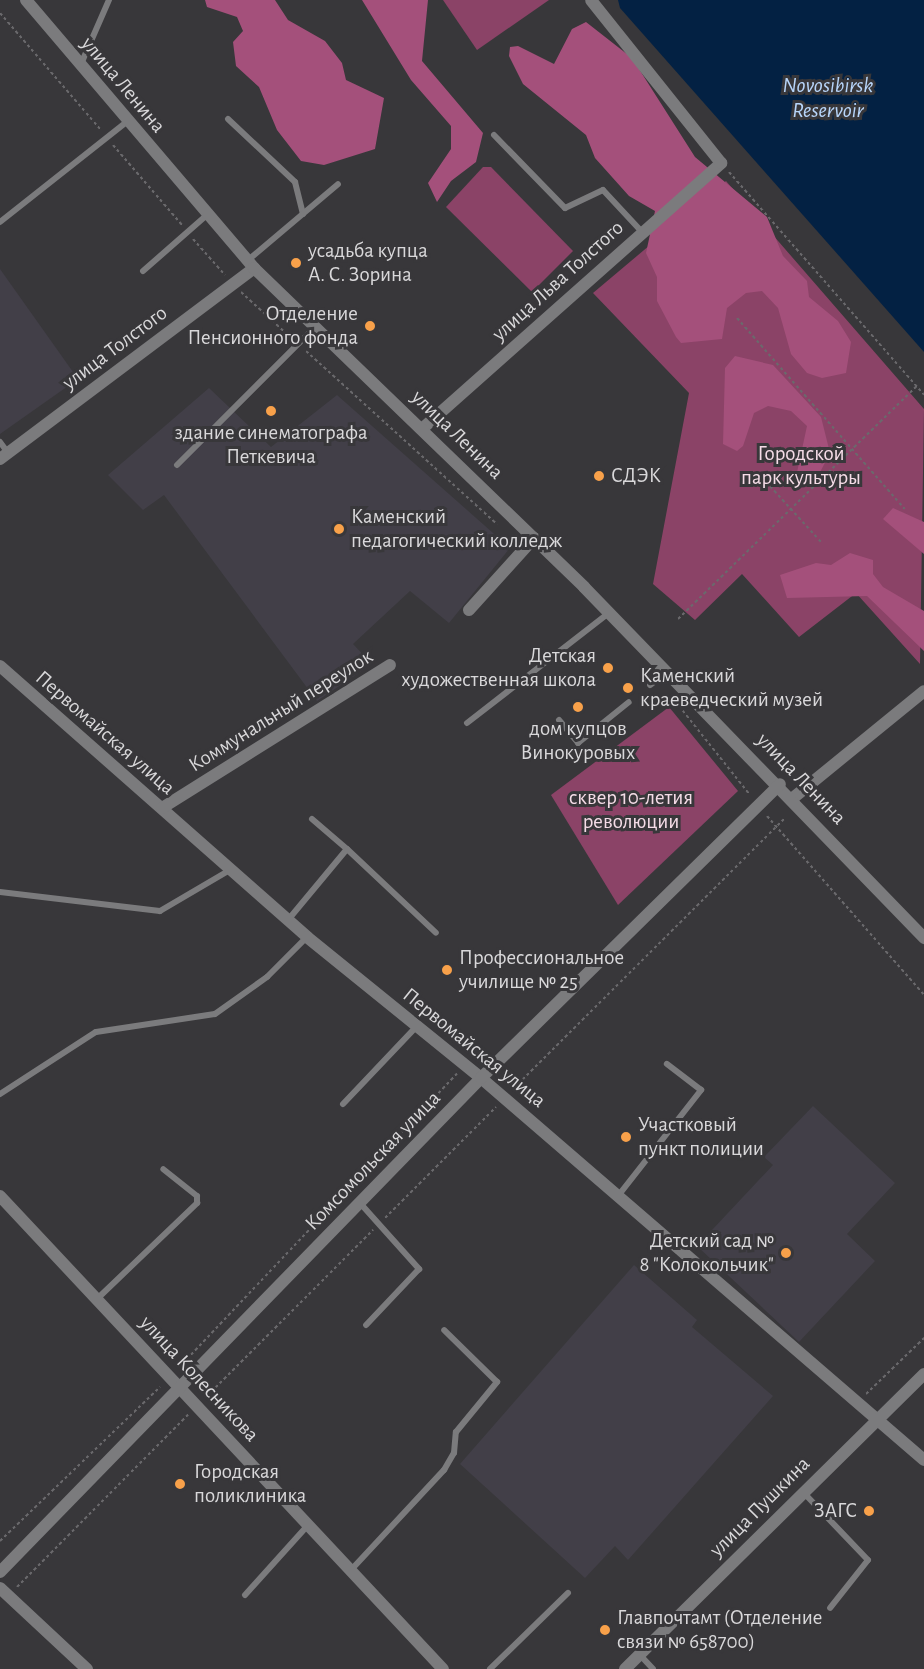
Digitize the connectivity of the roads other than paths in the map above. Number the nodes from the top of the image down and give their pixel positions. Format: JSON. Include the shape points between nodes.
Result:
{"nodes":[{"id":1,"x":26,"y":0,"type":"edge"},
{"id":2,"x":109,"y":0,"type":"edge"},
{"id":3,"x":591,"y":0,"type":"edge"},
{"id":4,"x":81,"y":65,"type":"junction"},
{"id":5,"x":228,"y":119,"type":"dead end"},
{"id":6,"x":128,"y":121,"type":"junction"},
{"id":7,"x":494,"y":135,"type":"dead end"},
{"id":8,"x":338,"y":184,"type":"dead end"},
{"id":9,"x":208,"y":214,"type":"junction"},
{"id":10,"x":303,"y":214,"type":"junction"},
{"id":11,"x":0,"y":222,"type":"edge"},
{"id":12,"x":642,"y":232,"type":"junction"},
{"id":13,"x":251,"y":265,"type":"junction"},
{"id":14,"x":143,"y":271,"type":"dead end"},
{"id":15,"x":315,"y":326,"type":"junction"},
{"id":16,"x":423,"y":428,"type":"junction"},
{"id":17,"x":0,"y":442,"type":"edge"},
{"id":18,"x":4,"y":456,"type":"edge"},
{"id":19,"x":177,"y":465,"type":"dead end"},
{"id":20,"x":534,"y":538,"type":"junction"},
{"id":21,"x":469,"y":610,"type":"dead end"},
{"id":22,"x":609,"y":613,"type":"junction"},
{"id":23,"x":390,"y":665,"type":"dead end"},
{"id":24,"x":0,"y":666,"type":"edge"},
{"id":25,"x":668,"y":671,"type":"junction"},
{"id":26,"x":650,"y":685,"type":"dead end"},
{"id":27,"x":924,"y":691,"type":"edge"},
{"id":28,"x":629,"y":702,"type":"dead end"},
{"id":29,"x":559,"y":720,"type":"dead end"},
{"id":30,"x":467,"y":723,"type":"dead end"},
{"id":31,"x":780,"y":784,"type":"junction"},
{"id":32,"x":796,"y":801,"type":"junction"},
{"id":33,"x":162,"y":808,"type":"junction"},
{"id":34,"x":312,"y":819,"type":"dead end"},
{"id":35,"x":347,"y":849,"type":"junction"},
{"id":36,"x":231,"y":870,"type":"junction"},
{"id":37,"x":0,"y":892,"type":"edge"},
{"id":38,"x":288,"y":920,"type":"junction"},
{"id":39,"x":436,"y":933,"type":"dead end"},
{"id":40,"x":307,"y":937,"type":"junction"},
{"id":41,"x":924,"y":938,"type":"edge"},
{"id":42,"x":417,"y":1026,"type":"junction"},
{"id":43,"x":667,"y":1064,"type":"dead end"},
{"id":44,"x":481,"y":1078,"type":"junction"},
{"id":45,"x":0,"y":1094,"type":"edge"},
{"id":46,"x":343,"y":1104,"type":"dead end"},
{"id":47,"x":163,"y":1169,"type":"dead end"},
{"id":48,"x":0,"y":1196,"type":"edge"},
{"id":49,"x":618,"y":1196,"type":"junction"},
{"id":50,"x":360,"y":1203,"type":"junction"},
{"id":51,"x":97,"y":1299,"type":"junction"},
{"id":52,"x":366,"y":1325,"type":"dead end"},
{"id":53,"x":444,"y":1330,"type":"dead end"},
{"id":54,"x":924,"y":1374,"type":"edge"},
{"id":55,"x":181,"y":1387,"type":"junction"},
{"id":56,"x":877,"y":1418,"type":"junction"},
{"id":57,"x":924,"y":1460,"type":"edge"},
{"id":58,"x":803,"y":1492,"type":"junction"},
{"id":59,"x":308,"y":1524,"type":"junction"},
{"id":60,"x":351,"y":1570,"type":"junction"},
{"id":61,"x":0,"y":1572,"type":"edge"},
{"id":62,"x":4,"y":1592,"type":"edge"},
{"id":63,"x":568,"y":1593,"type":"dead end"},
{"id":64,"x":245,"y":1595,"type":"dead end"},
{"id":65,"x":830,"y":1608,"type":"dead end"},
{"id":66,"x":640,"y":1654,"type":"junction"},
{"id":67,"x":87,"y":1669,"type":"edge"},
{"id":68,"x":443,"y":1669,"type":"edge"},
{"id":69,"x":490,"y":1669,"type":"edge"},
{"id":70,"x":625,"y":1669,"type":"edge"},
{"id":71,"x":653,"y":1669,"type":"edge"}],
"edges":[{"from":1,"to":4,"type":"street","name":"улица Ленина"},
{"from":2,"to":4,"type":"lane"},
{"from":3,"to":12,"type":"street","name":"улица Льва Толстого","via":[[721,163]]},
{"from":4,"to":6,"type":"street","name":"улица Ленина"},
{"from":5,"to":10,"type":"lane","via":[[295,182]]},
{"from":6,"to":9,"type":"street","name":"улица Ленина"},
{"from":6,"to":11,"type":"lane"},
{"from":7,"to":12,"type":"lane","via":[[565,208],[603,190]]},
{"from":8,"to":10,"type":"lane"},
{"from":9,"to":13,"type":"street","name":"улица Ленина"},
{"from":9,"to":14,"type":"lane"},
{"from":10,"to":13,"type":"lane"},
{"from":12,"to":16,"type":"street","name":"улица Льва Толстого"},
{"from":13,"to":15,"type":"street","name":"улица Ленина"},
{"from":13,"to":18,"type":"street","name":"улица Толстого","via":[[232,285]]},
{"from":15,"to":16,"type":"street","name":"улица Ленина"},
{"from":15,"to":19,"type":"lane"},
{"from":16,"to":20,"type":"street","name":"улица Ленина"},
{"from":17,"to":18,"type":"lane"},
{"from":20,"to":21,"type":"street"},
{"from":20,"to":22,"type":"street","name":"улица Ленина"},
{"from":22,"to":25,"type":"street","name":"улица Ленина"},
{"from":22,"to":30,"type":"lane"},
{"from":23,"to":33,"type":"street","name":"Коммунальный переулок"},
{"from":24,"to":33,"type":"street","name":"Первомайская улица"},
{"from":25,"to":26,"type":"lane"},
{"from":25,"to":31,"type":"street","name":"улица Ленина"},
{"from":27,"to":32,"type":"street"},
{"from":28,"to":29,"type":"lane","via":[[578,742]]},
{"from":31,"to":32,"type":"street","name":"улица Ленина"},
{"from":31,"to":44,"type":"street","name":"Комсомольская улица"},
{"from":32,"to":41,"type":"street","name":"улица Ленина"},
{"from":33,"to":36,"type":"street","name":"Первомайская улица"},
{"from":34,"to":35,"type":"lane"},
{"from":35,"to":38,"type":"lane"},
{"from":35,"to":39,"type":"lane"},
{"from":36,"to":37,"type":"lane","via":[[160,911]]},
{"from":36,"to":38,"type":"street","name":"Первомайская улица"},
{"from":38,"to":40,"type":"street","name":"Первомайская улица"},
{"from":40,"to":42,"type":"street","name":"Первомайская улица"},
{"from":40,"to":45,"type":"lane","via":[[267,977],[215,1014],[96,1032]]},
{"from":42,"to":44,"type":"street","name":"Первомайская улица"},
{"from":42,"to":46,"type":"lane"},
{"from":43,"to":49,"type":"lane","via":[[701,1090]]},
{"from":44,"to":49,"type":"street","name":"Первомайская улица"},
{"from":44,"to":50,"type":"street","name":"Комсомольская улица"},
{"from":47,"to":51,"type":"lane","via":[[197,1196],[196,1203]]},
{"from":48,"to":51,"type":"street","name":"улица Колесникова"},
{"from":49,"to":56,"type":"street","name":"Первомайская улица"},
{"from":50,"to":52,"type":"lane","via":[[419,1269]]},
{"from":50,"to":55,"type":"street","name":"Комсомольская улица"},
{"from":51,"to":55,"type":"street","name":"улица Колесникова"},
{"from":53,"to":60,"type":"lane","via":[[497,1382],[456,1432],[454,1453],[444,1470]]},
{"from":54,"to":56,"type":"street","name":"улица Пушкина"},
{"from":55,"to":59,"type":"street","name":"улица Колесникова"},
{"from":55,"to":61,"type":"street","name":"Комсомольская улица"},
{"from":56,"to":57,"type":"street","name":"Первомайская улица"},
{"from":56,"to":58,"type":"street","name":"улица Пушкина"},
{"from":58,"to":65,"type":"lane","via":[[868,1560]]},
{"from":58,"to":66,"type":"street","name":"улица Пушкина"},
{"from":59,"to":60,"type":"street","name":"улица Колесникова"},
{"from":59,"to":64,"type":"lane"},
{"from":60,"to":68,"type":"street","name":"улица Колесникова"},
{"from":62,"to":67,"type":"street"},
{"from":63,"to":69,"type":"lane"},
{"from":66,"to":70,"type":"street","name":"улица Пушкина"},
{"from":66,"to":71,"type":"lane"}]}
